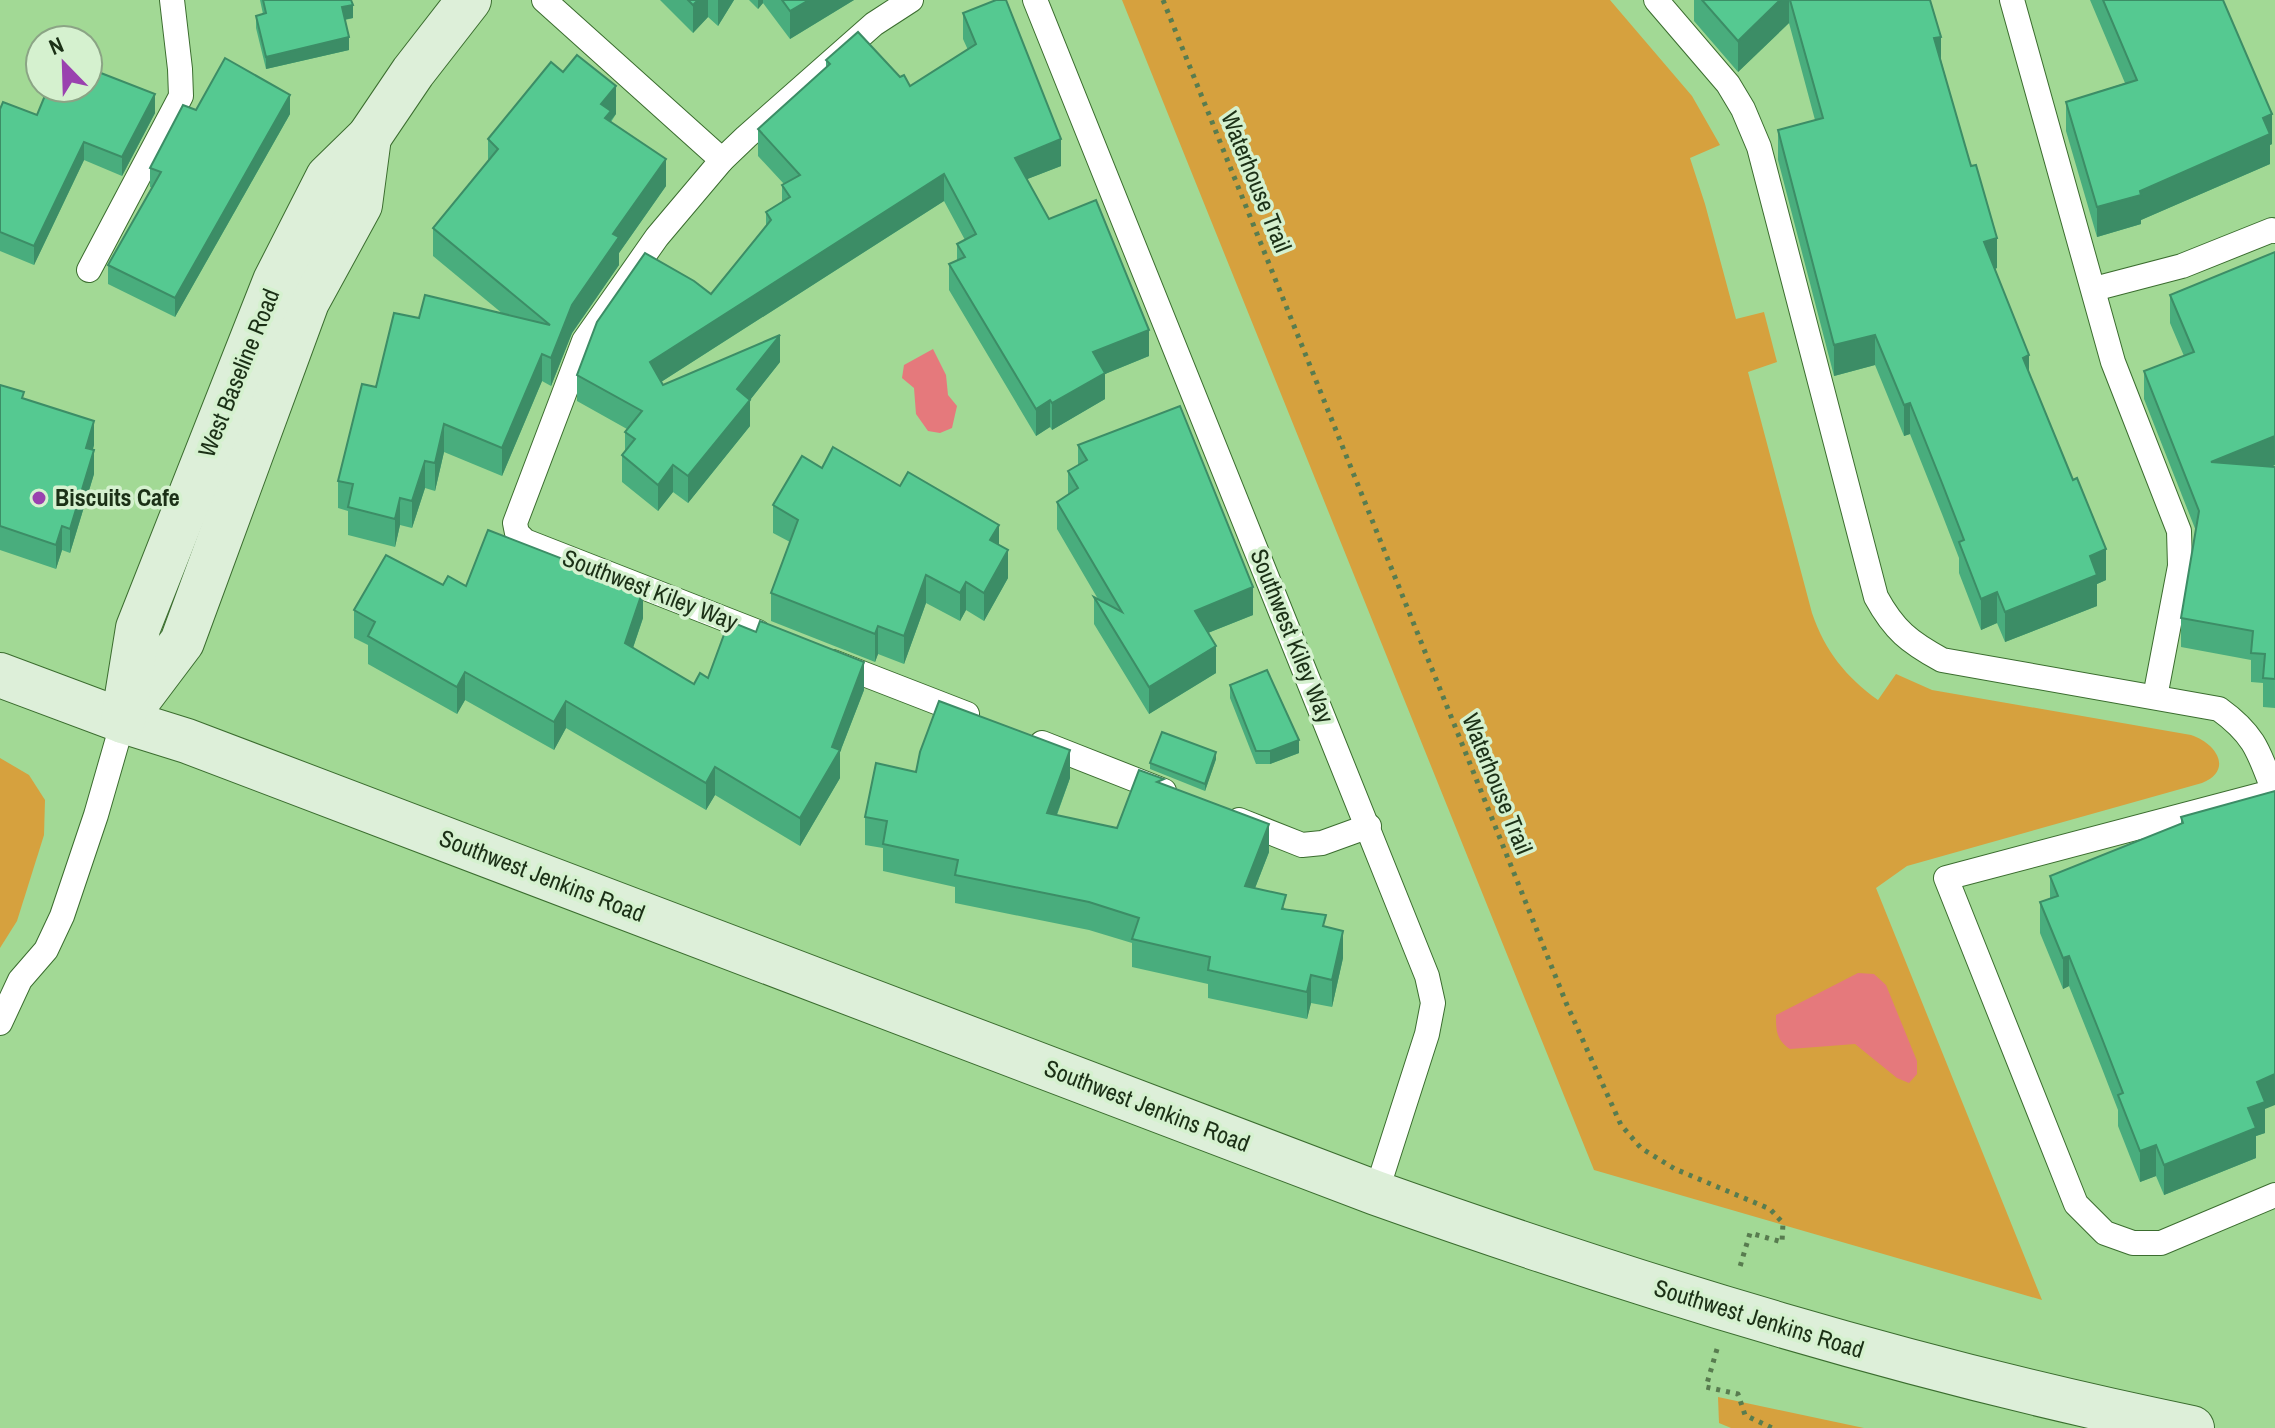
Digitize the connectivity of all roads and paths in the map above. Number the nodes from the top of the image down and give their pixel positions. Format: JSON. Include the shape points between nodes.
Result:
{"nodes":[{"id":1,"x":172,"y":0,"type":"edge"},
{"id":2,"x":469,"y":0,"type":"edge"},
{"id":3,"x":544,"y":0,"type":"edge"},
{"id":4,"x":911,"y":0,"type":"edge"},
{"id":5,"x":1035,"y":0,"type":"edge"},
{"id":6,"x":1163,"y":0,"type":"edge"},
{"id":7,"x":1656,"y":0,"type":"edge"},
{"id":8,"x":2012,"y":0,"type":"edge"},
{"id":9,"x":722,"y":160,"type":"junction"},
{"id":10,"x":2274,"y":228,"type":"edge"},
{"id":11,"x":89,"y":270,"type":"dead end"},
{"id":12,"x":2094,"y":289,"type":"junction"},
{"id":13,"x":773,"y":639,"type":"edge"},
{"id":14,"x":817,"y":655,"type":"edge"},
{"id":15,"x":0,"y":675,"type":"edge"},
{"id":16,"x":2155,"y":697,"type":"junction"},
{"id":17,"x":123,"y":721,"type":"junction"},
{"id":18,"x":990,"y":723,"type":"edge"},
{"id":19,"x":1019,"y":734,"type":"edge"},
{"id":20,"x":2274,"y":792,"type":"edge"},
{"id":21,"x":1190,"y":801,"type":"edge"},
{"id":22,"x":1218,"y":812,"type":"edge"},
{"id":23,"x":1369,"y":826,"type":"junction"},
{"id":24,"x":0,"y":1023,"type":"edge"},
{"id":25,"x":1376,"y":1193,"type":"junction"},
{"id":26,"x":2275,"y":1195,"type":"edge"},
{"id":27,"x":1728,"y":1310,"type":"junction"},
{"id":28,"x":1772,"y":1428,"type":"edge"},
{"id":29,"x":2192,"y":1428,"type":"edge"}],
"edges":[{"from":1,"to":11,"type":"lane","via":[[181,96]]},
{"from":2,"to":17,"type":"main road","name":"West Baseline Road","via":[[369,137],[360,205],[307,302],[182,642]]},
{"from":3,"to":9,"type":"lane"},
{"from":4,"to":9,"type":"lane","name":"Southwest Kiley Way","via":[[874,24]]},
{"from":5,"to":23,"type":"lane","name":"Southwest Kiley Way"},
{"from":6,"to":27,"type":"path","name":"Waterhouse Trail","via":[[1584,1047],[1621,1125],[1641,1148],[1675,1169],[1770,1209],[1783,1223],[1782,1242],[1750,1233]]},
{"from":7,"to":16,"type":"lane","via":[[1728,84],[1759,147],[1876,597],[1891,624],[1913,645],[1942,660]]},
{"from":8,"to":12,"type":"lane"},
{"from":9,"to":13,"type":"lane","name":"Southwest Kiley Way","via":[[657,237],[584,341],[515,523],[525,541]]},
{"from":10,"to":12,"type":"lane","via":[[2182,266]]},
{"from":12,"to":16,"type":"lane","via":[[2113,362],[2179,531],[2180,566]]},
{"from":14,"to":18,"type":"lane"},
{"from":15,"to":17,"type":"main road"},
{"from":16,"to":20,"type":"lane","via":[[2219,709],[2233,719],[2258,748]]},
{"from":17,"to":24,"type":"lane","via":[[62,916],[46,950],[20,980]]},
{"from":17,"to":25,"type":"main road","name":"Southwest Jenkins Road","via":[[217,752]]},
{"from":19,"to":21,"type":"lane"},
{"from":20,"to":26,"type":"lane","via":[[1946,878],[2076,1204],[2092,1223],[2133,1243],[2161,1243]]},
{"from":22,"to":23,"type":"lane","via":[[1302,845]]},
{"from":23,"to":25,"type":"lane","name":"Southwest Kiley Way","via":[[1433,1003]]},
{"from":25,"to":27,"type":"main road","name":"Southwest Jenkins Road"},
{"from":27,"to":28,"type":"path","name":"Waterhouse Trail","via":[[1706,1387],[1738,1394],[1745,1415]]},
{"from":27,"to":29,"type":"main road","name":"Southwest Jenkins Road","via":[[1999,1385]]}]}
